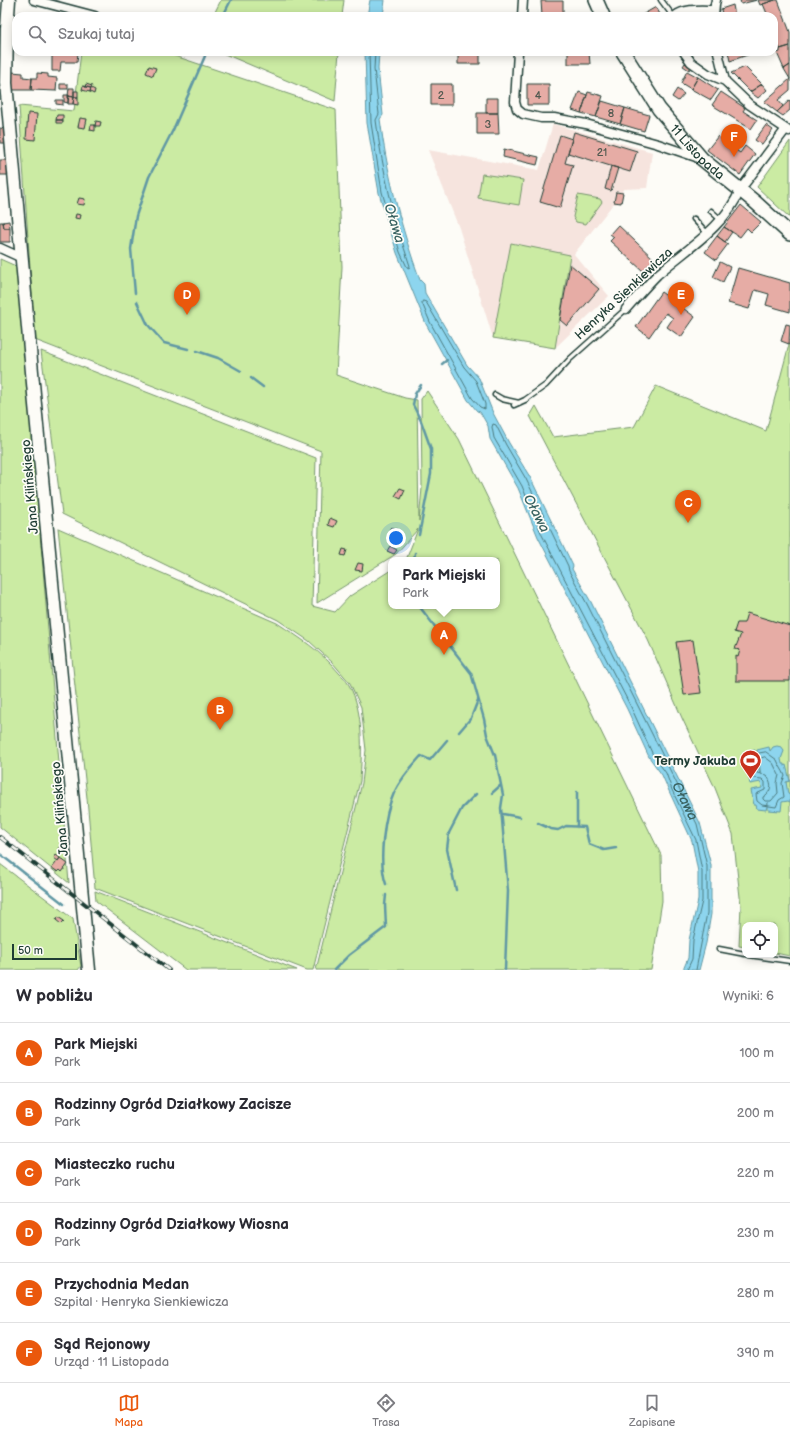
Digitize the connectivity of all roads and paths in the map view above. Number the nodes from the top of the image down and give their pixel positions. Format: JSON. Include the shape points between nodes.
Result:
{"nodes":[{"id":1,"x":9,"y":0,"type":"edge"},
{"id":2,"x":34,"y":0,"type":"edge"},
{"id":3,"x":523,"y":0,"type":"edge"},
{"id":4,"x":596,"y":0,"type":"edge"},
{"id":5,"x":661,"y":0,"type":"edge"},
{"id":6,"x":716,"y":0,"type":"edge"},
{"id":7,"x":80,"y":12,"type":"edge"},
{"id":8,"x":522,"y":12,"type":"edge"},
{"id":9,"x":601,"y":12,"type":"edge"},
{"id":10,"x":671,"y":12,"type":"edge"},
{"id":11,"x":680,"y":12,"type":"edge"},
{"id":12,"x":708,"y":12,"type":"edge"},
{"id":13,"x":714,"y":12,"type":"edge"},
{"id":14,"x":4,"y":15,"type":"edge"},
{"id":15,"x":518,"y":56,"type":"edge"},
{"id":16,"x":626,"y":56,"type":"edge"},
{"id":17,"x":687,"y":56,"type":"edge"},
{"id":18,"x":719,"y":56,"type":"edge"},
{"id":19,"x":725,"y":81,"type":"junction"},
{"id":20,"x":5,"y":112,"type":"edge"},
{"id":21,"x":788,"y":130,"type":"edge"},
{"id":22,"x":702,"y":159,"type":"junction"},
{"id":23,"x":740,"y":190,"type":"junction"},
{"id":24,"x":711,"y":211,"type":"dead end"},
{"id":25,"x":694,"y":218,"type":"dead end"},
{"id":26,"x":722,"y":220,"type":"junction"},
{"id":27,"x":707,"y":233,"type":"junction"},
{"id":28,"x":790,"y":234,"type":"edge"},
{"id":29,"x":0,"y":248,"type":"edge"},
{"id":30,"x":22,"y":258,"type":"junction"},
{"id":31,"x":626,"y":309,"type":"joint"},
{"id":32,"x":495,"y":395,"type":"dead end"},
{"id":33,"x":519,"y":403,"type":"junction"},
{"id":34,"x":514,"y":405,"type":"dead end"},
{"id":35,"x":719,"y":949,"type":"dead end"},
{"id":36,"x":742,"y":953,"type":"edge"},
{"id":37,"x":770,"y":958,"type":"edge"},
{"id":38,"x":790,"y":961,"type":"edge"},
{"id":39,"x":89,"y":970,"type":"edge"}],
"edges":[{"from":1,"to":14,"type":"street","name":"Jana Kilińskiego"},
{"from":2,"to":7,"type":"street"},
{"from":3,"to":8,"type":"street"},
{"from":4,"to":9,"type":"main road"},
{"from":5,"to":10,"type":"lane"},
{"from":6,"to":13,"type":"street"},
{"from":11,"to":12,"type":"street","via":[[695,10]]},
{"from":14,"to":20,"type":"street","name":"Jana Kilińskiego"},
{"from":15,"to":22,"type":"street","via":[[515,102],[517,109],[523,114],[586,124]]},
{"from":16,"to":22,"type":"main road","name":"11 Listopada","via":[[659,109]]},
{"from":17,"to":19,"type":"street","via":[[708,74]]},
{"from":18,"to":19,"type":"street"},
{"from":19,"to":21,"type":"street","via":[[750,105]]},
{"from":20,"to":30,"type":"street","name":"Jana Kilińskiego"},
{"from":21,"to":23,"type":"street","name":"Henryka Sienkiewicza"},
{"from":22,"to":23,"type":"main road","name":"11 Listopada"},
{"from":23,"to":26,"type":"street","name":"Henryka Sienkiewicza"},
{"from":23,"to":28,"type":"main road","name":"11 Listopada"},
{"from":24,"to":26,"type":"lane"},
{"from":25,"to":27,"type":"lane"},
{"from":26,"to":27,"type":"street","name":"Henryka Sienkiewicza"},
{"from":27,"to":31,"type":"street","name":"Henryka Sienkiewicza","via":[[656,276]]},
{"from":29,"to":30,"type":"street"},
{"from":30,"to":39,"type":"street","name":"Jana Kilińskiego"},
{"from":31,"to":33,"type":"lane","name":"Henryka Sienkiewicza","via":[[570,358],[546,385]]},
{"from":32,"to":33,"type":"lane"},
{"from":33,"to":34,"type":"lane","name":"Henryka Sienkiewicza"},
{"from":35,"to":36,"type":"lane"},
{"from":37,"to":38,"type":"lane"}]}
